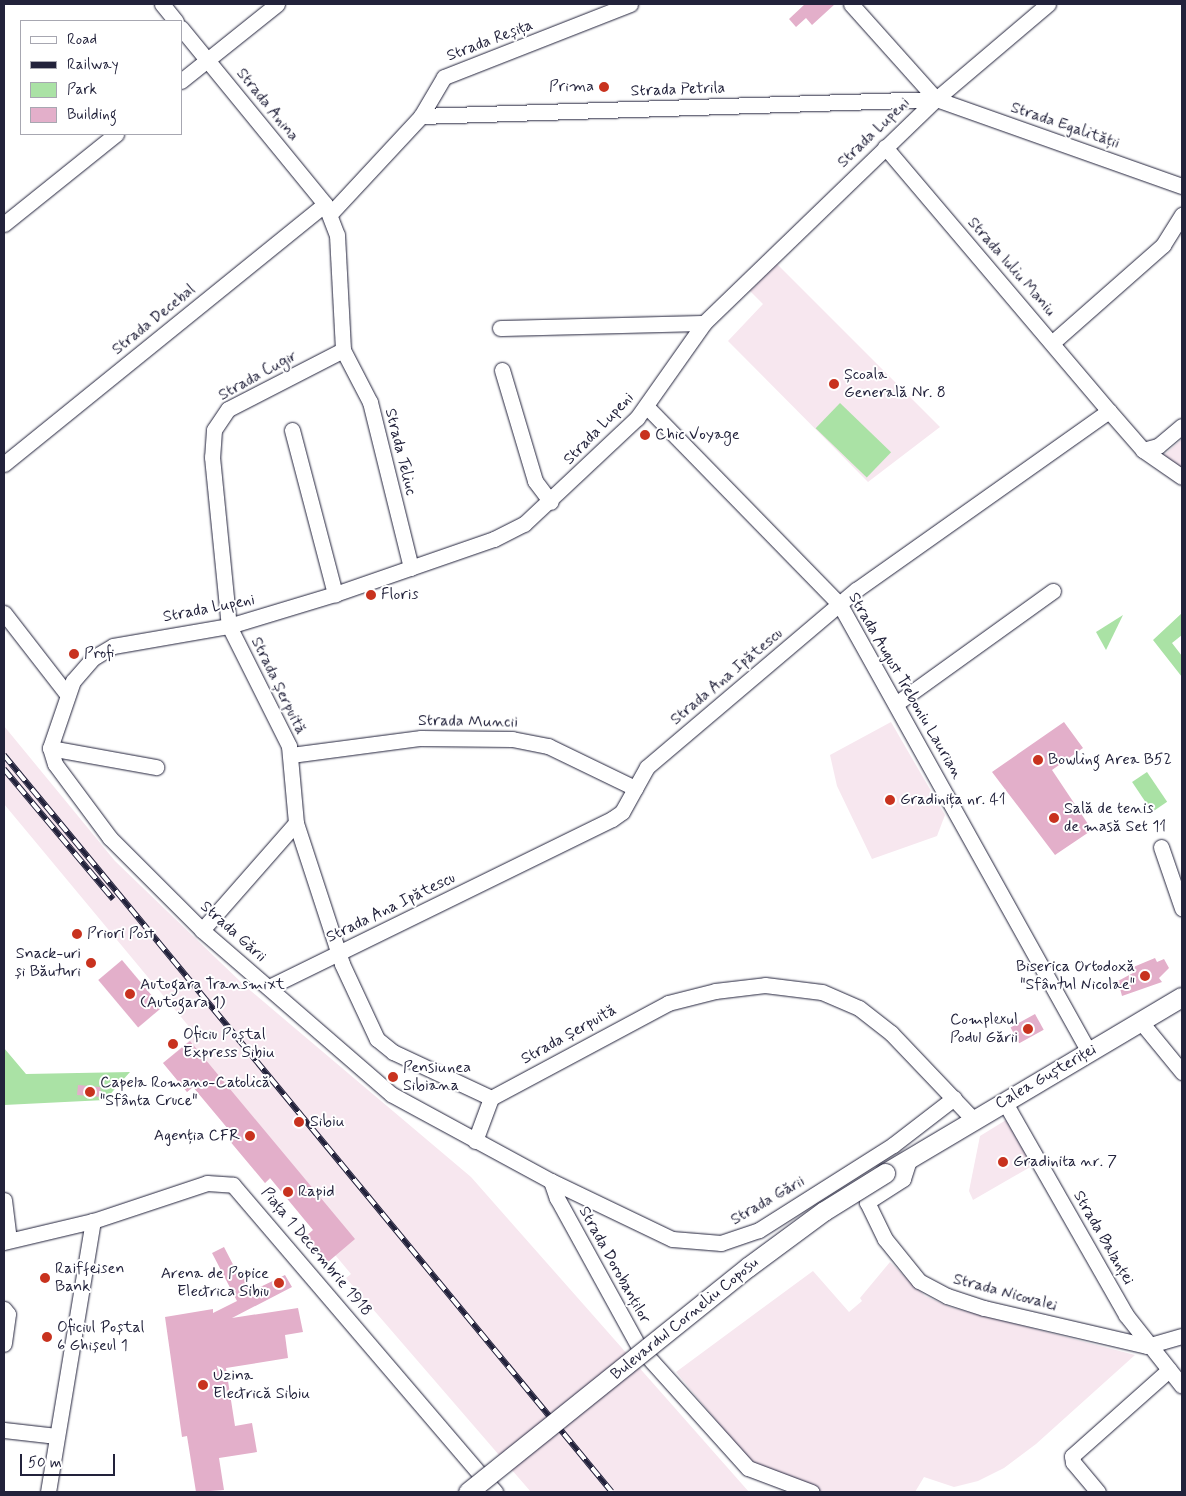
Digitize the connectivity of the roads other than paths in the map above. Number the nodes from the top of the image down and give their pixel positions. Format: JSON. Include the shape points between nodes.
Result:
{"nodes":[{"id":1,"x":162,"y":4,"type":"edge"},
{"id":2,"x":277,"y":4,"type":"edge"},
{"id":3,"x":630,"y":4,"type":"edge"},
{"id":4,"x":851,"y":4,"type":"edge"},
{"id":5,"x":1048,"y":4,"type":"edge"},
{"id":6,"x":175,"y":20,"type":"edge"},
{"id":7,"x":182,"y":29,"type":"edge"},
{"id":8,"x":208,"y":60,"type":"junction"},
{"id":9,"x":182,"y":80,"type":"edge"},
{"id":10,"x":936,"y":99,"type":"junction"},
{"id":11,"x":421,"y":116,"type":"junction"},
{"id":12,"x":115,"y":135,"type":"edge"},
{"id":13,"x":885,"y":147,"type":"junction"},
{"id":14,"x":1182,"y":186,"type":"edge"},
{"id":15,"x":328,"y":208,"type":"junction"},
{"id":16,"x":1182,"y":214,"type":"edge"},
{"id":17,"x":4,"y":224,"type":"edge"},
{"id":18,"x":704,"y":322,"type":"junction"},
{"id":19,"x":500,"y":328,"type":"dead end"},
{"id":20,"x":1053,"y":342,"type":"junction"},
{"id":21,"x":343,"y":350,"type":"junction"},
{"id":22,"x":502,"y":370,"type":"dead end"},
{"id":23,"x":647,"y":406,"type":"junction"},
{"id":24,"x":1109,"y":411,"type":"junction"},
{"id":25,"x":1182,"y":426,"type":"edge"},
{"id":26,"x":292,"y":430,"type":"dead end"},
{"id":27,"x":1143,"y":450,"type":"junction"},
{"id":28,"x":4,"y":464,"type":"edge"},
{"id":29,"x":1182,"y":477,"type":"edge"},
{"id":30,"x":551,"y":502,"type":"junction"},
{"id":31,"x":411,"y":568,"type":"junction"},
{"id":32,"x":1054,"y":591,"type":"dead end"},
{"id":33,"x":335,"y":594,"type":"junction"},
{"id":34,"x":840,"y":605,"type":"junction"},
{"id":35,"x":4,"y":613,"type":"edge"},
{"id":36,"x":229,"y":626,"type":"junction"},
{"id":37,"x":66,"y":693,"type":"junction"},
{"id":38,"x":897,"y":703,"type":"junction"},
{"id":39,"x":50,"y":748,"type":"junction"},
{"id":40,"x":291,"y":755,"type":"junction"},
{"id":41,"x":156,"y":767,"type":"dead end"},
{"id":42,"x":635,"y":788,"type":"junction"},
{"id":43,"x":296,"y":823,"type":"junction"},
{"id":44,"x":1161,"y":847,"type":"dead end"},
{"id":45,"x":1182,"y":908,"type":"edge"},
{"id":46,"x":202,"y":930,"type":"junction"},
{"id":47,"x":339,"y":952,"type":"junction"},
{"id":48,"x":268,"y":987,"type":"junction"},
{"id":49,"x":1182,"y":998,"type":"edge"},
{"id":50,"x":1141,"y":1022,"type":"junction"},
{"id":51,"x":1089,"y":1052,"type":"junction"},
{"id":52,"x":1182,"y":1072,"type":"edge"},
{"id":53,"x":491,"y":1098,"type":"junction"},
{"id":54,"x":954,"y":1098,"type":"junction"},
{"id":55,"x":1004,"y":1100,"type":"junction"},
{"id":56,"x":973,"y":1119,"type":"junction"},
{"id":57,"x":475,"y":1141,"type":"junction"},
{"id":58,"x":910,"y":1157,"type":"junction"},
{"id":59,"x":551,"y":1180,"type":"junction"},
{"id":60,"x":4,"y":1200,"type":"edge"},
{"id":61,"x":93,"y":1221,"type":"junction"},
{"id":62,"x":6,"y":1241,"type":"edge"},
{"id":63,"x":4,"y":1309,"type":"edge"},
{"id":64,"x":1182,"y":1336,"type":"edge"},
{"id":65,"x":4,"y":1344,"type":"edge"},
{"id":66,"x":1147,"y":1346,"type":"junction"},
{"id":67,"x":1169,"y":1370,"type":"junction"},
{"id":68,"x":1182,"y":1386,"type":"edge"},
{"id":69,"x":4,"y":1430,"type":"edge"},
{"id":70,"x":57,"y":1436,"type":"junction"},
{"id":71,"x":466,"y":1455,"type":"junction"},
{"id":72,"x":48,"y":1492,"type":"edge"},
{"id":73,"x":468,"y":1492,"type":"edge"},
{"id":74,"x":495,"y":1492,"type":"edge"},
{"id":75,"x":812,"y":1492,"type":"edge"},
{"id":76,"x":1098,"y":1492,"type":"edge"}],
"edges":[{"from":1,"to":6,"type":"street"},
{"from":2,"to":8,"type":"street"},
{"from":3,"to":11,"type":"street","name":"Strada Reșița","via":[[456,70],[438,85]]},
{"from":4,"to":10,"type":"street"},
{"from":5,"to":10,"type":"street","name":"Strada Lupeni"},
{"from":7,"to":8,"type":"street","name":"Strada Anina"},
{"from":8,"to":9,"type":"street"},
{"from":8,"to":15,"type":"street","name":"Strada Anina"},
{"from":10,"to":11,"type":"street","name":"Strada Petrila"},
{"from":10,"to":13,"type":"street","name":"Strada Lupeni"},
{"from":10,"to":14,"type":"street","name":"Strada Egalității"},
{"from":11,"to":15,"type":"street","name":"Strada Reșița"},
{"from":12,"to":17,"type":"street"},
{"from":13,"to":18,"type":"street","name":"Strada Lupeni"},
{"from":13,"to":20,"type":"street","name":"Strada Iuliu Maniu"},
{"from":15,"to":21,"type":"street","via":[[337,235]]},
{"from":15,"to":28,"type":"street","name":"Strada Decebal"},
{"from":16,"to":20,"type":"street","via":[[1171,235],[1157,251]]},
{"from":18,"to":19,"type":"street"},
{"from":18,"to":23,"type":"street","name":"Strada Lupeni"},
{"from":20,"to":24,"type":"street","name":"Strada Iuliu Maniu"},
{"from":21,"to":31,"type":"street","name":"Strada Teliuc","via":[[370,402]]},
{"from":21,"to":36,"type":"street","name":"Strada Cugir","via":[[228,410],[214,430],[212,457]]},
{"from":22,"to":30,"type":"street","via":[[535,482]]},
{"from":23,"to":30,"type":"street","name":"Strada Lupeni"},
{"from":23,"to":34,"type":"street","name":"Strada August Treboniu Laurian"},
{"from":24,"to":27,"type":"street"},
{"from":24,"to":34,"type":"street","name":"Strada Ana Ipătescu"},
{"from":25,"to":27,"type":"street","via":[[1158,446]]},
{"from":26,"to":33,"type":"street"},
{"from":27,"to":29,"type":"street"},
{"from":30,"to":31,"type":"street","name":"Strada Lupeni","via":[[510,532]]},
{"from":31,"to":33,"type":"street","name":"Strada Lupeni"},
{"from":32,"to":38,"type":"street"},
{"from":33,"to":36,"type":"street","name":"Strada Lupeni"},
{"from":34,"to":38,"type":"street","name":"Strada August Treboniu Laurian"},
{"from":34,"to":42,"type":"street","name":"Strada Ana Ipătescu","via":[[647,767]]},
{"from":35,"to":37,"type":"street"},
{"from":36,"to":37,"type":"street","name":"Strada Lupeni","via":[[113,646],[82,668]]},
{"from":36,"to":40,"type":"street","name":"Strada Șerpuită","via":[[287,739]]},
{"from":37,"to":39,"type":"street"},
{"from":38,"to":51,"type":"street","name":"Strada August Treboniu Laurian"},
{"from":39,"to":41,"type":"street"},
{"from":39,"to":46,"type":"street","name":"Strada Gării","via":[[55,764],[110,838]]},
{"from":40,"to":42,"type":"street","name":"Strada Muncii","via":[[421,738],[512,739],[548,746]]},
{"from":40,"to":43,"type":"street","name":"Strada Șerpuită"},
{"from":42,"to":47,"type":"street","name":"Strada Ana Ipătescu","via":[[622,812],[612,819]]},
{"from":43,"to":46,"type":"street"},
{"from":43,"to":47,"type":"street","name":"Strada Șerpuită"},
{"from":44,"to":45,"type":"street"},
{"from":46,"to":48,"type":"street","name":"Strada Gării"},
{"from":47,"to":48,"type":"street","name":"Strada Ana Ipătescu"},
{"from":47,"to":53,"type":"street","name":"Strada Șerpuită","via":[[384,1047]]},
{"from":48,"to":57,"type":"street","name":"Strada Gării","via":[[391,1094]]},
{"from":49,"to":50,"type":"main road","name":"Calea Gușteriței"},
{"from":50,"to":51,"type":"main road","name":"Calea Gușteriței"},
{"from":50,"to":52,"type":"street"},
{"from":51,"to":55,"type":"main road","name":"Calea Gușteriței"},
{"from":53,"to":54,"type":"street","name":"Strada Șerpuită","via":[[650,1011],[715,991],[765,985],[822,992],[859,1008],[891,1033]]},
{"from":53,"to":57,"type":"street"},
{"from":54,"to":56,"type":"street","name":"Strada Șerpuită"},
{"from":54,"to":59,"type":"street","name":"Strada Gării","via":[[893,1144],[759,1230],[721,1244],[672,1240]]},
{"from":55,"to":56,"type":"main road","name":"Calea Gușteriței"},
{"from":55,"to":66,"type":"street","name":"Strada Balanței"},
{"from":56,"to":58,"type":"main road","name":"Calea Gușteriței"},
{"from":57,"to":59,"type":"street","name":"Strada Gării"},
{"from":58,"to":66,"type":"street","name":"Strada Nicovalei","via":[[903,1179],[867,1202],[889,1246],[919,1281],[947,1296],[984,1308]]},
{"from":58,"to":73,"type":"main road","name":"Bulevardul Corneliu Coposu","bridge":true,"via":[[824,1212],[748,1267]]},
{"from":59,"to":75,"type":"street","name":"Strada Dorobanților","via":[[557,1198],[639,1348],[748,1468]]},
{"from":60,"to":62,"type":"street"},
{"from":61,"to":62,"type":"street","name":"Piața 1 Decembrie 1918"},
{"from":61,"to":70,"type":"street"},
{"from":61,"to":71,"type":"street","name":"Piața 1 Decembrie 1918","via":[[207,1183],[227,1183],[239,1188]]},
{"from":63,"to":65,"type":"street","via":[[8,1314]]},
{"from":64,"to":66,"type":"street","name":"Strada Nicovalei"},
{"from":66,"to":67,"type":"street","name":"Strada Balanței"},
{"from":67,"to":68,"type":"street","name":"Strada Balanței"},
{"from":67,"to":76,"type":"street","via":[[1072,1456],[1073,1462]]},
{"from":69,"to":70,"type":"street"},
{"from":70,"to":72,"type":"street"},
{"from":71,"to":73,"type":"street","name":"Bulevardul Corneliu Coposu"},
{"from":71,"to":74,"type":"street","name":"Piața 1 Decembrie 1918"}]}
